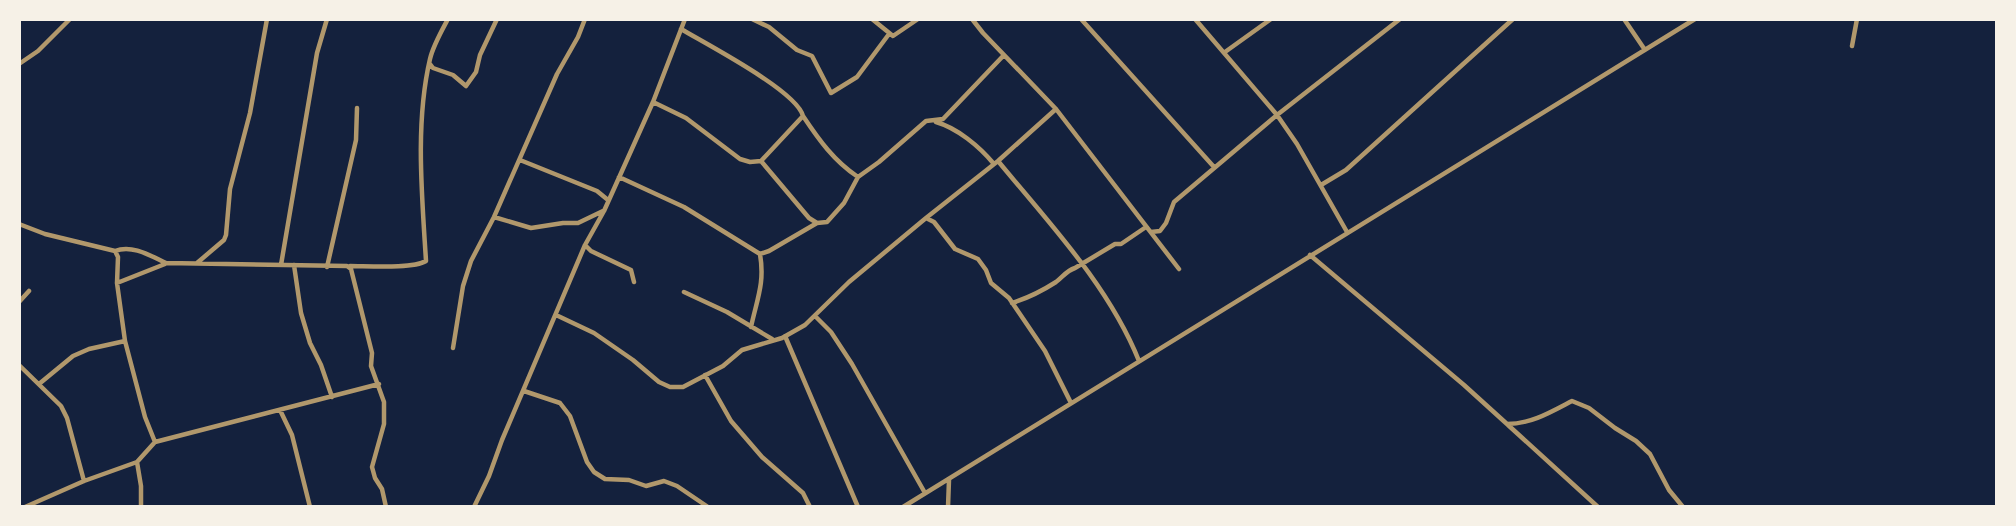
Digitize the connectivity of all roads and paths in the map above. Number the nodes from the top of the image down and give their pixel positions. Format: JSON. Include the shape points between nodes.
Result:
{"nodes":[{"id":1,"x":267,"y":19,"type":"edge"},
{"id":2,"x":327,"y":19,"type":"edge"},
{"id":3,"x":447,"y":19,"type":"edge"},
{"id":4,"x":497,"y":19,"type":"edge"},
{"id":5,"x":585,"y":19,"type":"edge"},
{"id":6,"x":685,"y":19,"type":"edge"},
{"id":7,"x":752,"y":19,"type":"edge"},
{"id":8,"x":872,"y":19,"type":"edge"},
{"id":9,"x":918,"y":19,"type":"edge"},
{"id":10,"x":972,"y":19,"type":"edge"},
{"id":11,"x":1081,"y":19,"type":"edge"},
{"id":12,"x":1195,"y":19,"type":"edge"},
{"id":13,"x":1271,"y":19,"type":"edge"},
{"id":14,"x":1400,"y":19,"type":"edge"},
{"id":15,"x":1513,"y":19,"type":"edge"},
{"id":16,"x":1624,"y":19,"type":"edge"},
{"id":17,"x":1695,"y":19,"type":"edge"},
{"id":18,"x":1857,"y":19,"type":"edge"},
{"id":19,"x":66,"y":21,"type":"edge"},
{"id":20,"x":681,"y":29,"type":"junction"},
{"id":21,"x":889,"y":34,"type":"junction"},
{"id":22,"x":1852,"y":46,"type":"dead end"},
{"id":23,"x":1645,"y":50,"type":"junction"},
{"id":24,"x":1225,"y":52,"type":"junction"},
{"id":25,"x":1004,"y":54,"type":"junction"},
{"id":26,"x":19,"y":64,"type":"edge"},
{"id":27,"x":429,"y":64,"type":"junction"},
{"id":28,"x":653,"y":102,"type":"junction"},
{"id":29,"x":357,"y":107,"type":"dead end"},
{"id":30,"x":1056,"y":109,"type":"junction"},
{"id":31,"x":1277,"y":115,"type":"junction"},
{"id":32,"x":803,"y":116,"type":"junction"},
{"id":33,"x":935,"y":121,"type":"junction"},
{"id":34,"x":520,"y":160,"type":"junction"},
{"id":35,"x":761,"y":161,"type":"junction"},
{"id":36,"x":996,"y":162,"type":"junction"},
{"id":37,"x":1214,"y":167,"type":"junction"},
{"id":38,"x":619,"y":177,"type":"junction"},
{"id":39,"x":858,"y":177,"type":"junction"},
{"id":40,"x":1321,"y":185,"type":"junction"},
{"id":41,"x":609,"y":200,"type":"junction"},
{"id":42,"x":604,"y":211,"type":"junction"},
{"id":43,"x":494,"y":217,"type":"junction"},
{"id":44,"x":926,"y":218,"type":"junction"},
{"id":45,"x":817,"y":223,"type":"junction"},
{"id":46,"x":19,"y":224,"type":"edge"},
{"id":47,"x":1146,"y":227,"type":"junction"},
{"id":48,"x":1151,"y":232,"type":"junction"},
{"id":49,"x":1347,"y":232,"type":"junction"},
{"id":50,"x":585,"y":245,"type":"junction"},
{"id":51,"x":115,"y":251,"type":"junction"},
{"id":52,"x":760,"y":254,"type":"junction"},
{"id":53,"x":1310,"y":255,"type":"junction"},
{"id":54,"x":166,"y":263,"type":"junction"},
{"id":55,"x":196,"y":263,"type":"junction"},
{"id":56,"x":1081,"y":264,"type":"junction"},
{"id":57,"x":281,"y":265,"type":"junction"},
{"id":58,"x":294,"y":265,"type":"junction"},
{"id":59,"x":347,"y":266,"type":"junction"},
{"id":60,"x":327,"y":267,"type":"junction"},
{"id":61,"x":1179,"y":269,"type":"dead end"},
{"id":62,"x":634,"y":282,"type":"dead end"},
{"id":63,"x":117,"y":283,"type":"junction"},
{"id":64,"x":29,"y":291,"type":"dead end"},
{"id":65,"x":684,"y":292,"type":"dead end"},
{"id":66,"x":19,"y":302,"type":"edge"},
{"id":67,"x":1012,"y":303,"type":"junction"},
{"id":68,"x":556,"y":314,"type":"junction"},
{"id":69,"x":815,"y":316,"type":"junction"},
{"id":70,"x":751,"y":327,"type":"junction"},
{"id":71,"x":785,"y":336,"type":"junction"},
{"id":72,"x":772,"y":340,"type":"junction"},
{"id":73,"x":125,"y":341,"type":"junction"},
{"id":74,"x":453,"y":348,"type":"dead end"},
{"id":75,"x":1139,"y":361,"type":"junction"},
{"id":76,"x":19,"y":365,"type":"edge"},
{"id":77,"x":705,"y":375,"type":"junction"},
{"id":78,"x":39,"y":384,"type":"junction"},
{"id":79,"x":379,"y":384,"type":"junction"},
{"id":80,"x":524,"y":391,"type":"junction"},
{"id":81,"x":332,"y":397,"type":"junction"},
{"id":82,"x":1071,"y":403,"type":"junction"},
{"id":83,"x":280,"y":410,"type":"junction"},
{"id":84,"x":1507,"y":424,"type":"junction"},
{"id":85,"x":155,"y":442,"type":"junction"},
{"id":86,"x":137,"y":461,"type":"junction"},
{"id":87,"x":949,"y":480,"type":"junction"},
{"id":88,"x":84,"y":481,"type":"junction"},
{"id":89,"x":925,"y":493,"type":"junction"},
{"id":90,"x":25,"y":507,"type":"edge"},
{"id":91,"x":141,"y":507,"type":"edge"},
{"id":92,"x":310,"y":507,"type":"edge"},
{"id":93,"x":386,"y":507,"type":"edge"},
{"id":94,"x":474,"y":507,"type":"edge"},
{"id":95,"x":708,"y":507,"type":"edge"},
{"id":96,"x":810,"y":507,"type":"edge"},
{"id":97,"x":858,"y":507,"type":"edge"},
{"id":98,"x":903,"y":507,"type":"edge"},
{"id":99,"x":948,"y":507,"type":"edge"},
{"id":100,"x":1598,"y":507,"type":"edge"},
{"id":101,"x":1683,"y":507,"type":"edge"}],
"edges":[{"from":1,"to":55,"type":"street","via":[[230,189],[226,235]]},
{"from":2,"to":57,"type":"street","via":[[317,53]]},
{"from":3,"to":27,"type":"street"},
{"from":4,"to":27,"type":"street","via":[[466,86]]},
{"from":5,"to":34,"type":"street"},
{"from":6,"to":20,"type":"street"},
{"from":7,"to":21,"type":"street","via":[[813,57],[831,93],[857,77]]},
{"from":8,"to":21,"type":"street"},
{"from":9,"to":21,"type":"street","via":[[897,35]]},
{"from":10,"to":25,"type":"street"},
{"from":11,"to":37,"type":"street"},
{"from":12,"to":24,"type":"street"},
{"from":13,"to":24,"type":"street"},
{"from":14,"to":31,"type":"street"},
{"from":15,"to":40,"type":"street","via":[[1346,170]]},
{"from":16,"to":23,"type":"street"},
{"from":17,"to":23,"type":"street"},
{"from":18,"to":22,"type":"street"},
{"from":19,"to":26,"type":"street"},
{"from":20,"to":28,"type":"street"},
{"from":20,"to":32,"type":"street","via":[[765,79],[802,110]]},
{"from":23,"to":49,"type":"street"},
{"from":24,"to":31,"type":"street"},
{"from":25,"to":30,"type":"street"},
{"from":25,"to":33,"type":"street","via":[[962,101]]},
{"from":27,"to":59,"type":"street","via":[[420,154],[426,261],[409,267]]},
{"from":28,"to":35,"type":"street","via":[[686,118],[740,159]]},
{"from":28,"to":38,"type":"street"},
{"from":29,"to":60,"type":"street","via":[[356,140]]},
{"from":30,"to":36,"type":"street"},
{"from":30,"to":47,"type":"street"},
{"from":31,"to":37,"type":"street"},
{"from":31,"to":40,"type":"street"},
{"from":32,"to":35,"type":"street"},
{"from":32,"to":39,"type":"street","via":[[826,149]]},
{"from":33,"to":36,"type":"street"},
{"from":33,"to":39,"type":"street","via":[[917,127]]},
{"from":34,"to":41,"type":"street"},
{"from":34,"to":43,"type":"street"},
{"from":35,"to":45,"type":"street"},
{"from":36,"to":44,"type":"street"},
{"from":36,"to":56,"type":"street"},
{"from":37,"to":48,"type":"street","via":[[1174,202],[1160,231]]},
{"from":38,"to":41,"type":"street"},
{"from":38,"to":52,"type":"street","via":[[684,207]]},
{"from":39,"to":45,"type":"street","via":[[844,203],[827,222]]},
{"from":40,"to":49,"type":"street"},
{"from":41,"to":42,"type":"street"},
{"from":42,"to":43,"type":"street","via":[[578,223],[531,228]]},
{"from":42,"to":50,"type":"street"},
{"from":43,"to":74,"type":"street","via":[[463,286]]},
{"from":44,"to":67,"type":"street","via":[[955,249],[978,259],[991,283]]},
{"from":44,"to":69,"type":"street"},
{"from":45,"to":52,"type":"street"},
{"from":46,"to":51,"type":"street"},
{"from":47,"to":48,"type":"street"},
{"from":47,"to":56,"type":"street"},
{"from":48,"to":61,"type":"street"},
{"from":49,"to":53,"type":"street"},
{"from":50,"to":62,"type":"street","via":[[631,270]]},
{"from":50,"to":68,"type":"street"},
{"from":51,"to":54,"type":"street","via":[[146,253]]},
{"from":51,"to":63,"type":"street"},
{"from":52,"to":70,"type":"street","via":[[762,287]]},
{"from":53,"to":75,"type":"street"},
{"from":53,"to":84,"type":"street"},
{"from":54,"to":55,"type":"street"},
{"from":54,"to":63,"type":"street"},
{"from":55,"to":57,"type":"street"},
{"from":56,"to":67,"type":"street","via":[[1038,293]]},
{"from":56,"to":75,"type":"street","via":[[1115,313]]},
{"from":57,"to":58,"type":"street"},
{"from":58,"to":60,"type":"street"},
{"from":58,"to":81,"type":"street","via":[[301,313]]},
{"from":59,"to":60,"type":"street"},
{"from":59,"to":79,"type":"street","via":[[357,288],[371,366]]},
{"from":63,"to":73,"type":"street"},
{"from":64,"to":66,"type":"street"},
{"from":65,"to":70,"type":"street"},
{"from":67,"to":82,"type":"street","via":[[1045,351]]},
{"from":68,"to":77,"type":"street","via":[[594,333],[670,387],[683,387]]},
{"from":68,"to":80,"type":"street"},
{"from":69,"to":71,"type":"street"},
{"from":69,"to":89,"type":"street","via":[[852,364]]},
{"from":70,"to":72,"type":"street"},
{"from":71,"to":72,"type":"street"},
{"from":71,"to":97,"type":"street"},
{"from":72,"to":77,"type":"street","via":[[742,350]]},
{"from":73,"to":78,"type":"street","via":[[73,356]]},
{"from":73,"to":85,"type":"street"},
{"from":75,"to":82,"type":"street"},
{"from":76,"to":78,"type":"street"},
{"from":77,"to":96,"type":"street","via":[[732,421],[762,457],[803,493]]},
{"from":78,"to":88,"type":"street","via":[[67,418]]},
{"from":79,"to":81,"type":"street"},
{"from":79,"to":93,"type":"street","via":[[384,424],[372,467]]},
{"from":80,"to":94,"type":"street"},
{"from":80,"to":95,"type":"street","via":[[560,402],[587,462],[605,479],[646,486],[664,481]]},
{"from":81,"to":83,"type":"street"},
{"from":82,"to":87,"type":"street"},
{"from":83,"to":85,"type":"street"},
{"from":83,"to":92,"type":"street","via":[[292,435]]},
{"from":84,"to":100,"type":"street"},
{"from":84,"to":101,"type":"street","via":[[1538,419],[1572,401],[1589,408],[1650,454]]},
{"from":85,"to":86,"type":"street"},
{"from":86,"to":88,"type":"street"},
{"from":86,"to":91,"type":"street"},
{"from":87,"to":89,"type":"street"},
{"from":87,"to":99,"type":"street"},
{"from":88,"to":90,"type":"street"},
{"from":89,"to":98,"type":"street"}]}
